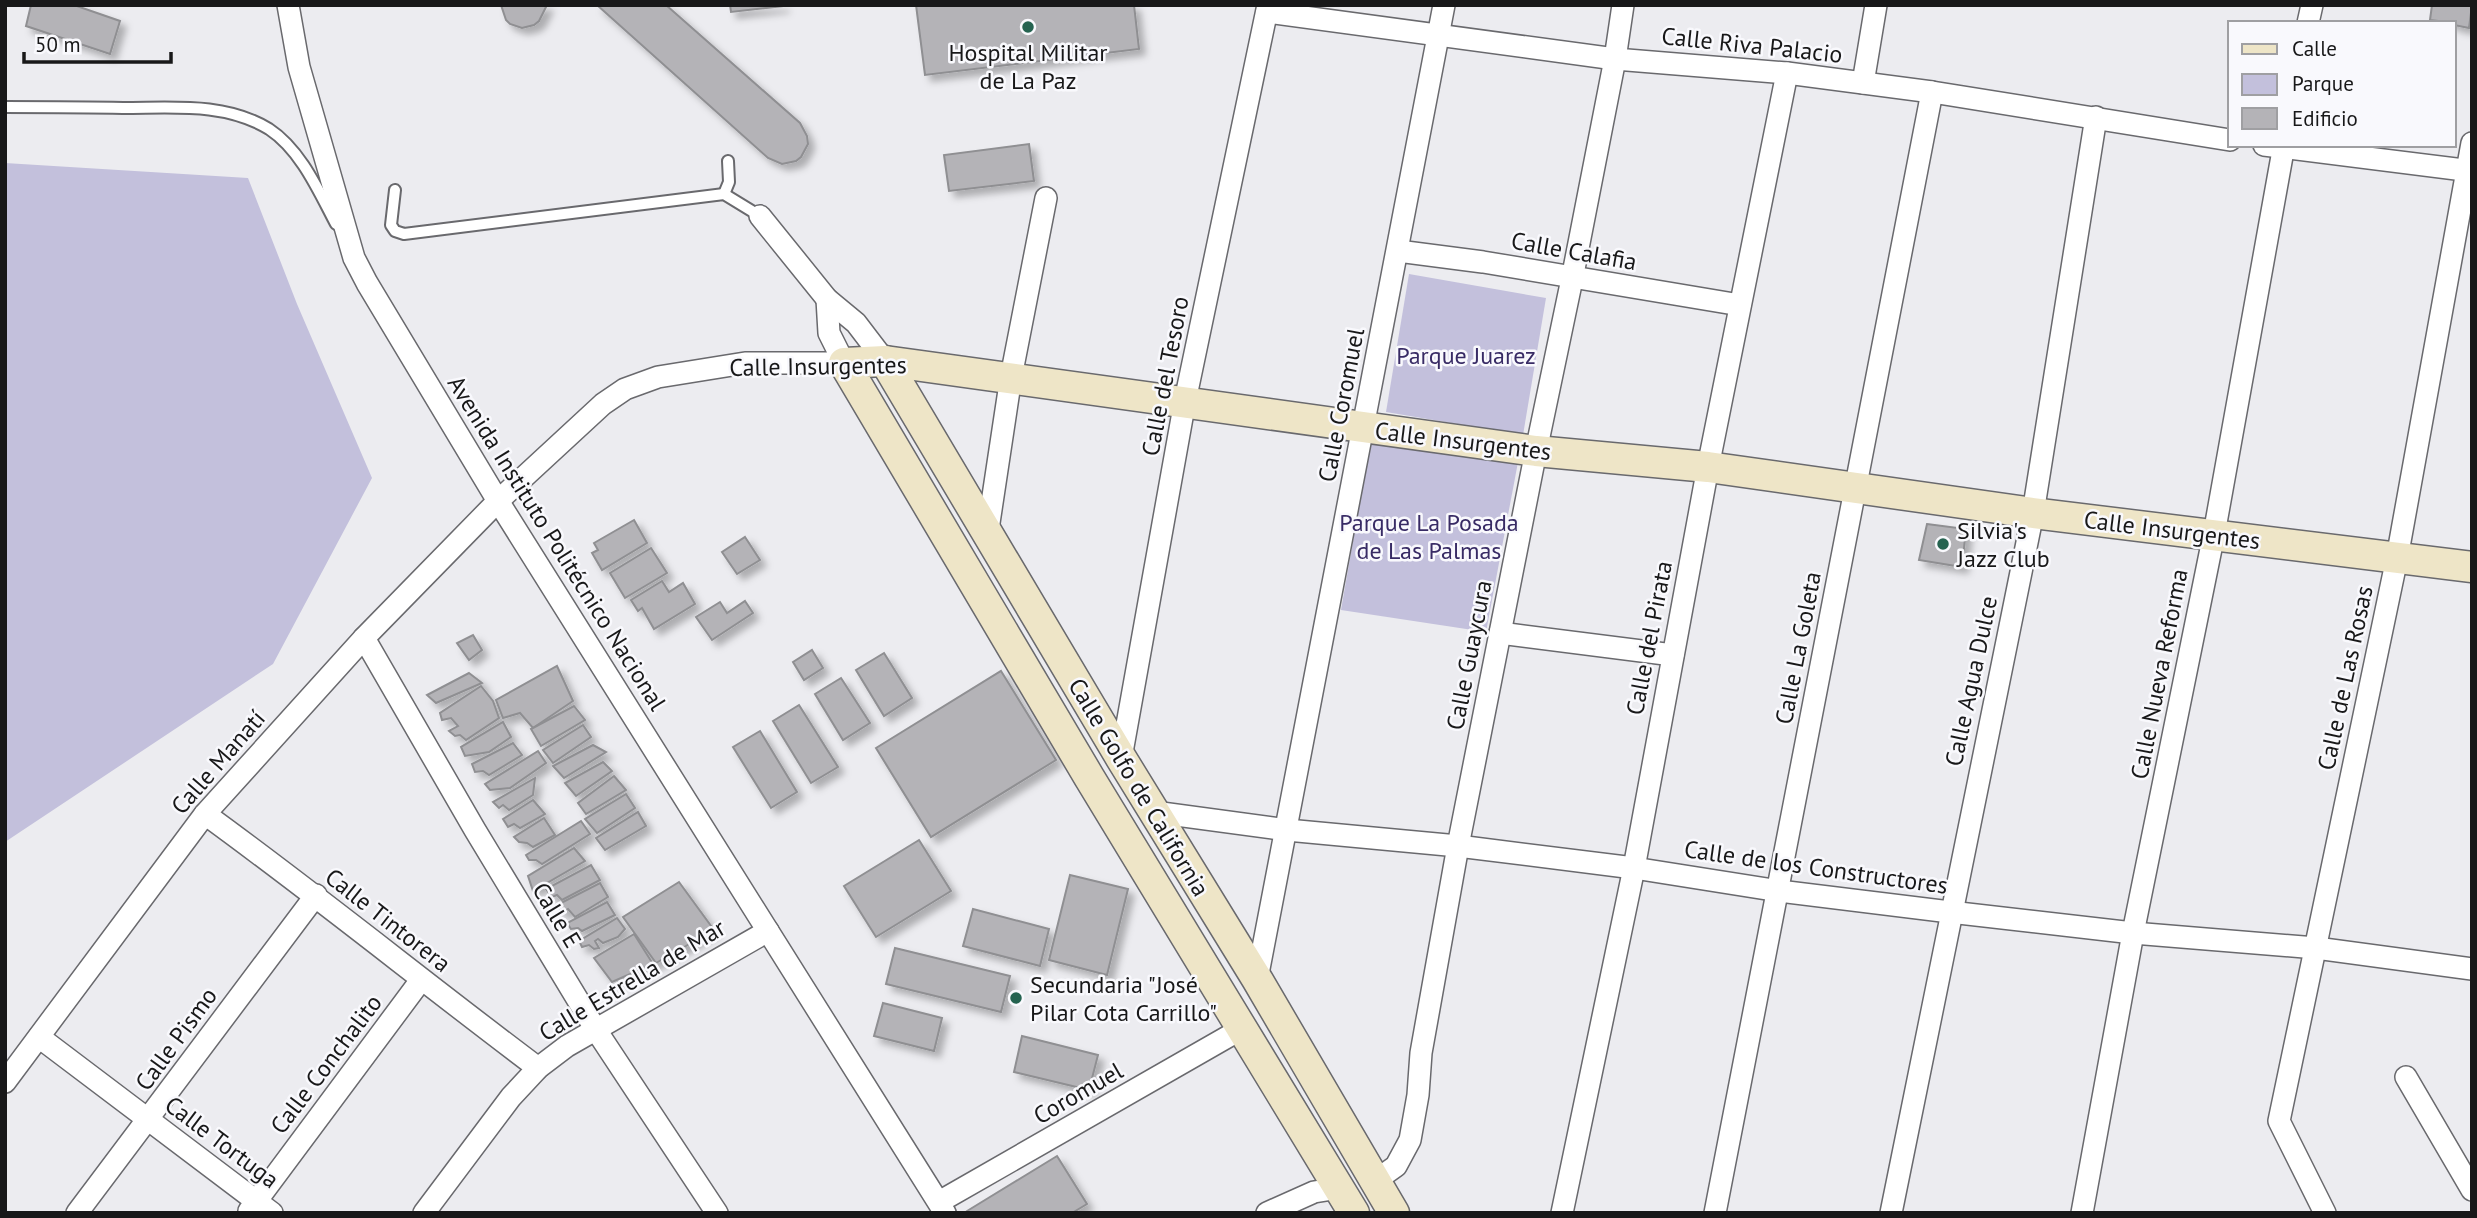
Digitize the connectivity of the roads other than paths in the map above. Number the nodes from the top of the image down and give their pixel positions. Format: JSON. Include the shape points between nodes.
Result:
{"nodes":[{"id":1,"x":288,"y":5,"type":"edge"},
{"id":2,"x":1444,"y":5,"type":"edge"},
{"id":3,"x":1623,"y":5,"type":"edge"},
{"id":4,"x":1876,"y":5,"type":"edge"},
{"id":5,"x":1267,"y":9,"type":"edge"},
{"id":6,"x":1438,"y":36,"type":"junction"},
{"id":7,"x":1615,"y":59,"type":"junction"},
{"id":8,"x":1787,"y":73,"type":"junction"},
{"id":9,"x":1863,"y":83,"type":"junction"},
{"id":10,"x":1932,"y":92,"type":"junction"},
{"id":11,"x":5,"y":107,"type":"edge"},
{"id":12,"x":2096,"y":117,"type":"junction"},
{"id":13,"x":2228,"y":139,"type":"edge"},
{"id":14,"x":2472,"y":143,"type":"edge"},
{"id":15,"x":2277,"y":147,"type":"edge"},
{"id":16,"x":2285,"y":147,"type":"edge"},
{"id":17,"x":728,"y":161,"type":"dead end"},
{"id":18,"x":2469,"y":171,"type":"edge"},
{"id":19,"x":395,"y":190,"type":"dead end"},
{"id":20,"x":724,"y":194,"type":"junction"},
{"id":21,"x":1045,"y":198,"type":"dead end"},
{"id":22,"x":760,"y":216,"type":"joint"},
{"id":23,"x":1398,"y":251,"type":"junction"},
{"id":24,"x":354,"y":257,"type":"junction"},
{"id":25,"x":1572,"y":279,"type":"junction"},
{"id":26,"x":827,"y":299,"type":"junction"},
{"id":27,"x":1740,"y":305,"type":"junction"},
{"id":28,"x":885,"y":361,"type":"junction"},
{"id":29,"x":844,"y":363,"type":"junction"},
{"id":30,"x":1012,"y":377,"type":"junction"},
{"id":31,"x":1185,"y":401,"type":"junction"},
{"id":32,"x":1363,"y":427,"type":"junction"},
{"id":33,"x":1535,"y":451,"type":"junction"},
{"id":34,"x":1708,"y":467,"type":"junction"},
{"id":35,"x":1855,"y":489,"type":"junction"},
{"id":36,"x":498,"y":500,"type":"junction"},
{"id":37,"x":2032,"y":513,"type":"junction"},
{"id":38,"x":2214,"y":534,"type":"junction"},
{"id":39,"x":987,"y":536,"type":"junction"},
{"id":40,"x":2397,"y":558,"type":"junction"},
{"id":41,"x":2472,"y":567,"type":"edge"},
{"id":42,"x":1500,"y":633,"type":"junction"},
{"id":43,"x":364,"y":638,"type":"junction"},
{"id":44,"x":1673,"y":655,"type":"junction"},
{"id":45,"x":1121,"y":758,"type":"junction"},
{"id":46,"x":1089,"y":777,"type":"junction"},
{"id":47,"x":1154,"y":812,"type":"junction"},
{"id":48,"x":205,"y":814,"type":"junction"},
{"id":49,"x":1287,"y":830,"type":"junction"},
{"id":50,"x":1458,"y":846,"type":"junction"},
{"id":51,"x":1634,"y":868,"type":"junction"},
{"id":52,"x":1779,"y":891,"type":"junction"},
{"id":53,"x":316,"y":895,"type":"junction"},
{"id":54,"x":1950,"y":912,"type":"junction"},
{"id":55,"x":768,"y":931,"type":"junction"},
{"id":56,"x":2133,"y":933,"type":"junction"},
{"id":57,"x":2316,"y":948,"type":"junction"},
{"id":58,"x":2472,"y":969,"type":"edge"},
{"id":59,"x":1257,"y":979,"type":"junction"},
{"id":60,"x":421,"y":980,"type":"junction"},
{"id":61,"x":1243,"y":1028,"type":"junction"},
{"id":62,"x":596,"y":1030,"type":"junction"},
{"id":63,"x":39,"y":1038,"type":"junction"},
{"id":64,"x":538,"y":1068,"type":"junction"},
{"id":65,"x":2406,"y":1077,"type":"dead end"},
{"id":66,"x":5,"y":1082,"type":"edge"},
{"id":67,"x":148,"y":1120,"type":"junction"},
{"id":68,"x":1375,"y":1181,"type":"junction"},
{"id":69,"x":2472,"y":1190,"type":"edge"},
{"id":70,"x":1346,"y":1200,"type":"edge"},
{"id":71,"x":942,"y":1208,"type":"edge"},
{"id":72,"x":259,"y":1209,"type":"edge"},
{"id":73,"x":77,"y":1213,"type":"edge"},
{"id":74,"x":424,"y":1213,"type":"edge"},
{"id":75,"x":717,"y":1213,"type":"edge"},
{"id":76,"x":1267,"y":1213,"type":"edge"},
{"id":77,"x":1394,"y":1213,"type":"edge"},
{"id":78,"x":1562,"y":1213,"type":"edge"},
{"id":79,"x":1715,"y":1213,"type":"edge"},
{"id":80,"x":1891,"y":1213,"type":"edge"},
{"id":81,"x":2082,"y":1213,"type":"edge"},
{"id":82,"x":2325,"y":1213,"type":"edge"}],
"edges":[{"from":1,"to":24,"type":"street","via":[[299,67]]},
{"from":2,"to":6,"type":"street","name":"Calle Coromuel"},
{"from":3,"to":7,"type":"street","name":"Calle Guaycura"},
{"from":4,"to":9,"type":"street"},
{"from":5,"to":6,"type":"street","name":"Calle Riva Palacio"},
{"from":5,"to":31,"type":"street","name":"Calle del Tesoro"},
{"from":6,"to":7,"type":"street","name":"Calle Riva Palacio"},
{"from":6,"to":23,"type":"street","name":"Calle Coromuel"},
{"from":7,"to":8,"type":"street","name":"Calle Riva Palacio"},
{"from":7,"to":25,"type":"street","name":"Calle Guaycura"},
{"from":8,"to":9,"type":"street","name":"Calle Riva Palacio"},
{"from":8,"to":27,"type":"street","name":"Calle del Pirata"},
{"from":9,"to":10,"type":"street","name":"Calle Riva Palacio"},
{"from":10,"to":12,"type":"street","name":"Calle Riva Palacio"},
{"from":10,"to":35,"type":"street","name":"Calle La Goleta"},
{"from":11,"to":24,"type":"lane","name":"Avenida Instituto Politécnico Nacional","via":[[206,108],[251,120],[271,130],[295,154]]},
{"from":12,"to":13,"type":"street","name":"Calle Riva Palacio"},
{"from":12,"to":37,"type":"street","name":"Calle Agua Dulce"},
{"from":14,"to":18,"type":"street","name":"Calle de Las Rosas"},
{"from":15,"to":38,"type":"street","name":"Calle Nueva Reforma"},
{"from":16,"to":18,"type":"street"},
{"from":17,"to":20,"type":"lane"},
{"from":18,"to":40,"type":"street","name":"Calle de Las Rosas"},
{"from":19,"to":20,"type":"lane","via":[[391,225],[404,234]]},
{"from":20,"to":22,"type":"lane"},
{"from":21,"to":30,"type":"street"},
{"from":22,"to":26,"type":"street"},
{"from":23,"to":25,"type":"street","name":"Calle Calafia"},
{"from":23,"to":32,"type":"street","name":"Calle Coromuel"},
{"from":24,"to":36,"type":"street","name":"Avenida Instituto Politécnico Nacional"},
{"from":25,"to":27,"type":"street","name":"Calle Calafia"},
{"from":25,"to":33,"type":"street","name":"Calle Guaycura"},
{"from":26,"to":28,"type":"street","via":[[856,323]]},
{"from":26,"to":29,"type":"street","via":[[829,333]]},
{"from":27,"to":34,"type":"street","name":"Calle del Pirata"},
{"from":28,"to":29,"type":"street","name":"Calle Insurgentes"},
{"from":28,"to":30,"type":"street","name":"Calle Insurgentes"},
{"from":28,"to":39,"type":"street","name":"Calle Golfo de California"},
{"from":29,"to":36,"type":"street","name":"Calle Insurgentes","via":[[745,363],[658,377],[625,389]]},
{"from":29,"to":46,"type":"street","name":"Calle Golfo de California"},
{"from":30,"to":31,"type":"street","name":"Calle Insurgentes"},
{"from":30,"to":39,"type":"street"},
{"from":31,"to":32,"type":"street","name":"Calle Insurgentes"},
{"from":31,"to":45,"type":"street","name":"Calle del Tesoro"},
{"from":32,"to":33,"type":"street","name":"Calle Insurgentes"},
{"from":32,"to":49,"type":"street","name":"Calle Coromuel"},
{"from":33,"to":34,"type":"street","name":"Calle Insurgentes"},
{"from":33,"to":42,"type":"street","name":"Calle Guaycura"},
{"from":34,"to":35,"type":"street","name":"Calle Insurgentes"},
{"from":34,"to":44,"type":"street","name":"Calle del Pirata"},
{"from":35,"to":37,"type":"street","name":"Calle Insurgentes"},
{"from":35,"to":52,"type":"street","name":"Calle La Goleta"},
{"from":36,"to":43,"type":"street","name":"Calle Manatí"},
{"from":36,"to":55,"type":"street","name":"Avenida Instituto Politécnico Nacional"},
{"from":37,"to":38,"type":"street","name":"Calle Insurgentes"},
{"from":37,"to":54,"type":"street","name":"Calle Agua Dulce"},
{"from":38,"to":40,"type":"street","name":"Calle Insurgentes"},
{"from":38,"to":56,"type":"street","name":"Calle Nueva Reforma"},
{"from":39,"to":45,"type":"street","name":"Calle Golfo de California"},
{"from":40,"to":41,"type":"street","name":"Calle Insurgentes"},
{"from":40,"to":57,"type":"street","name":"Calle de Las Rosas"},
{"from":42,"to":44,"type":"street"},
{"from":42,"to":50,"type":"street","name":"Calle Guaycura"},
{"from":43,"to":48,"type":"street","name":"Calle Manatí"},
{"from":43,"to":62,"type":"street","name":"Calle E"},
{"from":44,"to":51,"type":"street","name":"Calle del Pirata"},
{"from":45,"to":46,"type":"street"},
{"from":45,"to":47,"type":"street","name":"Calle Golfo de California"},
{"from":46,"to":61,"type":"street","name":"Calle Golfo de California"},
{"from":47,"to":49,"type":"street","name":"Calle de los Constructores"},
{"from":47,"to":59,"type":"street","name":"Calle Golfo de California"},
{"from":48,"to":53,"type":"street","name":"Calle Tintorera"},
{"from":48,"to":63,"type":"street","name":"Calle Manatí"},
{"from":49,"to":50,"type":"street","name":"Calle de los Constructores"},
{"from":49,"to":59,"type":"street","name":"Calle Coromuel"},
{"from":50,"to":51,"type":"street","name":"Calle de los Constructores"},
{"from":50,"to":68,"type":"street","name":"Calle Guaycura","via":[[1410,1140],[1396,1166]]},
{"from":51,"to":52,"type":"street","name":"Calle de los Constructores"},
{"from":51,"to":78,"type":"street","name":"Calle del Pirata"},
{"from":52,"to":54,"type":"street","name":"Calle de los Constructores"},
{"from":52,"to":79,"type":"street","name":"Calle La Goleta"},
{"from":53,"to":60,"type":"street","name":"Calle Tintorera"},
{"from":53,"to":67,"type":"street","name":"Calle Pismo"},
{"from":54,"to":56,"type":"street","name":"Calle de los Constructores"},
{"from":54,"to":80,"type":"street","name":"Calle Agua Dulce"},
{"from":55,"to":62,"type":"street","name":"Calle Estrella de Mar"},
{"from":55,"to":71,"type":"street","name":"Avenida Instituto Politécnico Nacional"},
{"from":56,"to":57,"type":"street","name":"Calle de los Constructores"},
{"from":56,"to":81,"type":"street","name":"Calle Nueva Reforma"},
{"from":57,"to":58,"type":"street","name":"Calle de los Constructores"},
{"from":57,"to":82,"type":"street","name":"Calle de Las Rosas","via":[[2279,1121]]},
{"from":59,"to":61,"type":"street"},
{"from":59,"to":68,"type":"street","name":"Calle Golfo de California"},
{"from":60,"to":64,"type":"street","name":"Calle Tintorera"},
{"from":60,"to":72,"type":"street","name":"Calle Conchalito"},
{"from":61,"to":70,"type":"street","name":"Calle Golfo de California"},
{"from":61,"to":71,"type":"street","name":"Coromuel"},
{"from":62,"to":64,"type":"street","name":"Calle Estrella de Mar"},
{"from":62,"to":75,"type":"street","name":"Calle E"},
{"from":63,"to":66,"type":"street","name":"Calle Manatí"},
{"from":63,"to":67,"type":"street","name":"Calle Tortuga"},
{"from":64,"to":74,"type":"street","name":"Calle Estrella de Mar"},
{"from":65,"to":69,"type":"street"},
{"from":67,"to":72,"type":"street","name":"Calle Tortuga"},
{"from":67,"to":73,"type":"street","name":"Calle Pismo"},
{"from":68,"to":70,"type":"street"},
{"from":68,"to":77,"type":"street","name":"Calle Golfo de California"},
{"from":70,"to":76,"type":"street","via":[[1314,1192]]}]}
